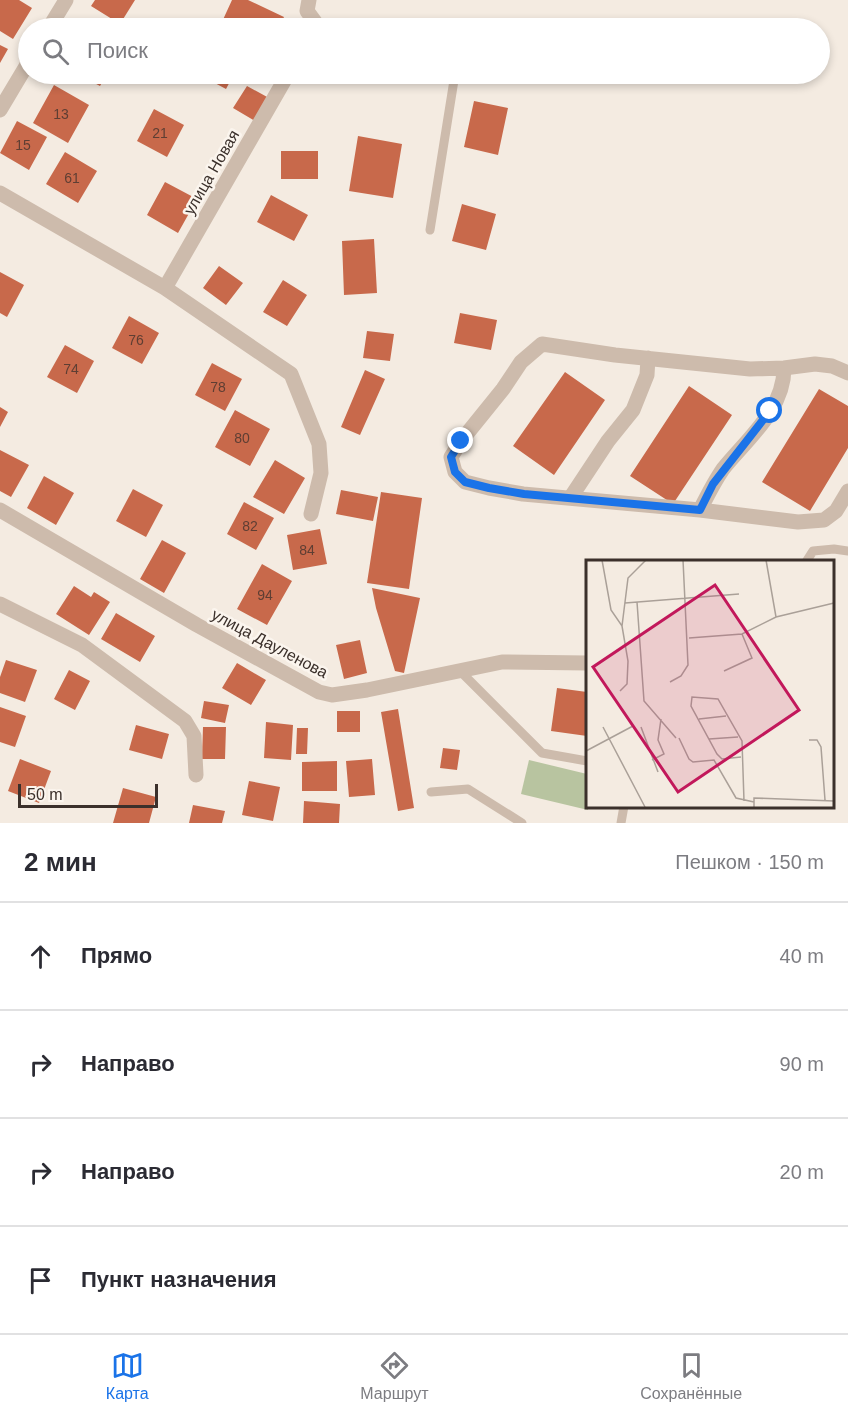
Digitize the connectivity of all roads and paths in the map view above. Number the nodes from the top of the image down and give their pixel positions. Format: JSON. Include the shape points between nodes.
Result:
{"nodes":[{"id":1,"x":66,"y":0,"type":"edge"},
{"id":2,"x":309,"y":0,"type":"edge"},
{"id":3,"x":55,"y":18,"type":"edge"},
{"id":4,"x":313,"y":18,"type":"edge"},
{"id":5,"x":18,"y":80,"type":"edge"},
{"id":6,"x":282,"y":84,"type":"edge"},
{"id":7,"x":453,"y":84,"type":"edge"},
{"id":8,"x":0,"y":111,"type":"edge"},
{"id":9,"x":0,"y":193,"type":"edge"},
{"id":10,"x":430,"y":230,"type":"dead end"},
{"id":11,"x":165,"y":288,"type":"junction"},
{"id":12,"x":648,"y":358,"type":"junction"},
{"id":13,"x":784,"y":368,"type":"junction"},
{"id":14,"x":848,"y":373,"type":"edge"},
{"id":15,"x":848,"y":491,"type":"edge"},
{"id":16,"x":571,"y":497,"type":"junction"},
{"id":17,"x":0,"y":510,"type":"edge"},
{"id":18,"x":700,"y":510,"type":"junction"},
{"id":19,"x":311,"y":514,"type":"dead end"},
{"id":20,"x":848,"y":551,"type":"edge"},
{"id":21,"x":807,"y":560,"type":"edge"},
{"id":22,"x":0,"y":604,"type":"edge"},
{"id":23,"x":586,"y":663,"type":"edge"},
{"id":24,"x":460,"y":670,"type":"junction"},
{"id":25,"x":586,"y":761,"type":"edge"},
{"id":26,"x":196,"y":775,"type":"dead end"},
{"id":27,"x":431,"y":792,"type":"dead end"},
{"id":28,"x":624,"y":808,"type":"edge"},
{"id":29,"x":522,"y":823,"type":"edge"},
{"id":30,"x":621,"y":823,"type":"edge"}],
"edges":[{"from":1,"to":3,"type":"street"},
{"from":2,"to":4,"type":"street","via":[[307,11]]},
{"from":5,"to":8,"type":"street"},
{"from":6,"to":11,"type":"street","name":"улица Новая"},
{"from":7,"to":10,"type":"lane"},
{"from":9,"to":11,"type":"street"},
{"from":11,"to":19,"type":"street","via":[[291,374],[319,444],[321,473]]},
{"from":12,"to":13,"type":"street","via":[[750,369]]},
{"from":12,"to":16,"type":"street","via":[[647,375],[633,410]]},
{"from":12,"to":16,"type":"street","via":[[542,344],[521,362],[451,457],[455,472],[465,482],[524,494]]},
{"from":13,"to":14,"type":"street","via":[[815,364]]},
{"from":13,"to":18,"type":"street","via":[[779,396],[713,484]]},
{"from":15,"to":18,"type":"street","via":[[836,511],[824,520],[798,522]]},
{"from":16,"to":18,"type":"street"},
{"from":17,"to":24,"type":"street","name":"улица Дауленова","via":[[319,692],[367,690]]},
{"from":20,"to":21,"type":"lane","via":[[813,551]]},
{"from":22,"to":26,"type":"street","via":[[82,645],[185,721],[194,736]]},
{"from":23,"to":24,"type":"street","name":"улица Дауленова","via":[[502,662]]},
{"from":24,"to":25,"type":"lane","via":[[542,753]]},
{"from":27,"to":29,"type":"lane","via":[[468,789]]},
{"from":28,"to":30,"type":"lane"}]}
